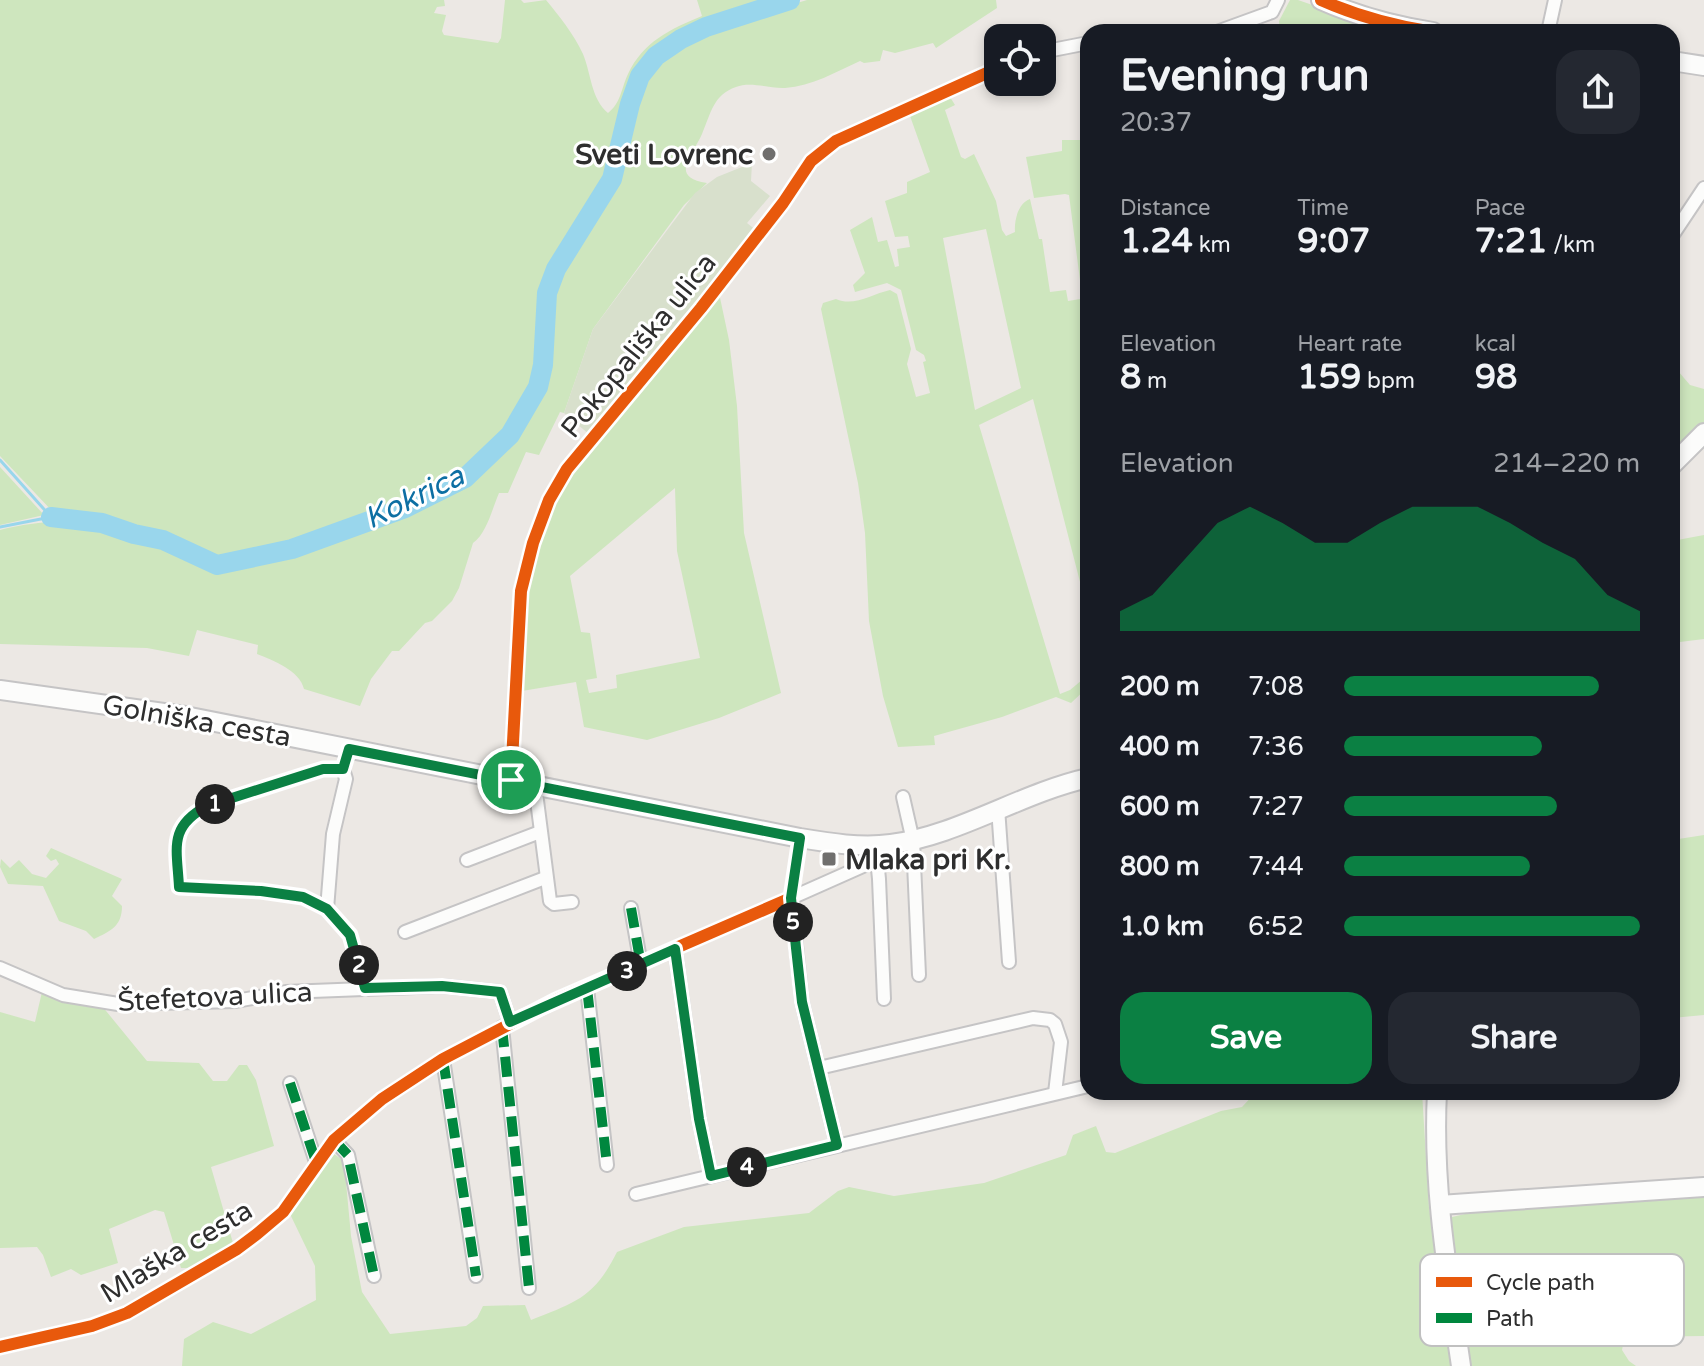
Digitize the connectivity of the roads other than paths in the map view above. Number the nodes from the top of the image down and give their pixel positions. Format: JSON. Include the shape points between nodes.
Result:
{"nodes":[{"id":1,"x":1278,"y":0,"type":"edge"},
{"id":2,"x":1321,"y":0,"type":"edge"},
{"id":3,"x":1555,"y":0,"type":"edge"},
{"id":4,"x":1239,"y":24,"type":"edge"},
{"id":5,"x":1387,"y":24,"type":"edge"},
{"id":6,"x":1550,"y":24,"type":"edge"},
{"id":7,"x":1080,"y":45,"type":"edge"},
{"id":8,"x":1056,"y":49,"type":"edge"},
{"id":9,"x":1680,"y":62,"type":"edge"},
{"id":10,"x":1704,"y":66,"type":"edge"},
{"id":11,"x":984,"y":74,"type":"edge"},
{"id":12,"x":1704,"y":188,"type":"edge"},
{"id":13,"x":1680,"y":224,"type":"edge"},
{"id":14,"x":1704,"y":433,"type":"edge"},
{"id":15,"x":1680,"y":457,"type":"edge"},
{"id":16,"x":0,"y":690,"type":"edge"},
{"id":17,"x":349,"y":749,"type":"junction"},
{"id":18,"x":343,"y":769,"type":"junction"},
{"id":19,"x":511,"y":780,"type":"junction"},
{"id":20,"x":1080,"y":780,"type":"edge"},
{"id":21,"x":535,"y":785,"type":"junction"},
{"id":22,"x":903,"y":797,"type":"dead end"},
{"id":23,"x":998,"y":808,"type":"junction"},
{"id":24,"x":540,"y":832,"type":"junction"},
{"id":25,"x":800,"y":838,"type":"junction"},
{"id":26,"x":913,"y":841,"type":"junction"},
{"id":27,"x":467,"y":860,"type":"dead end"},
{"id":28,"x":545,"y":878,"type":"junction"},
{"id":29,"x":791,"y":898,"type":"junction"},
{"id":30,"x":572,"y":902,"type":"dead end"},
{"id":31,"x":631,"y":908,"type":"dead end"},
{"id":32,"x":327,"y":909,"type":"junction"},
{"id":33,"x":405,"y":932,"type":"dead end"},
{"id":34,"x":675,"y":949,"type":"junction"},
{"id":35,"x":1009,"y":962,"type":"dead end"},
{"id":36,"x":641,"y":965,"type":"junction"},
{"id":37,"x":0,"y":968,"type":"edge"},
{"id":38,"x":919,"y":975,"type":"dead end"},
{"id":39,"x":365,"y":988,"type":"junction"},
{"id":40,"x":587,"y":988,"type":"junction"},
{"id":41,"x":884,"y":999,"type":"dead end"},
{"id":42,"x":506,"y":1025,"type":"junction"},
{"id":43,"x":443,"y":1059,"type":"junction"},
{"id":44,"x":819,"y":1068,"type":"junction"},
{"id":45,"x":290,"y":1083,"type":"dead end"},
{"id":46,"x":1080,"y":1088,"type":"edge"},
{"id":47,"x":1055,"y":1093,"type":"junction"},
{"id":48,"x":1437,"y":1100,"type":"edge"},
{"id":49,"x":334,"y":1140,"type":"junction"},
{"id":50,"x":837,"y":1145,"type":"junction"},
{"id":51,"x":316,"y":1162,"type":"junction"},
{"id":52,"x":607,"y":1165,"type":"dead end"},
{"id":53,"x":711,"y":1176,"type":"junction"},
{"id":54,"x":1704,"y":1187,"type":"edge"},
{"id":55,"x":636,"y":1194,"type":"dead end"},
{"id":56,"x":1440,"y":1205,"type":"junction"},
{"id":57,"x":1446,"y":1254,"type":"edge"},
{"id":58,"x":374,"y":1276,"type":"dead end"},
{"id":59,"x":476,"y":1276,"type":"dead end"},
{"id":60,"x":529,"y":1288,"type":"dead end"},
{"id":61,"x":1458,"y":1346,"type":"edge"},
{"id":62,"x":0,"y":1347,"type":"edge"},
{"id":63,"x":1461,"y":1366,"type":"edge"}],
"edges":[{"from":1,"to":4,"type":"street","via":[[1272,12]]},
{"from":2,"to":5,"type":"main road"},
{"from":3,"to":6,"type":"street"},
{"from":7,"to":8,"type":"street"},
{"from":9,"to":10,"type":"main road"},
{"from":11,"to":19,"type":"street","name":"Pokopališka ulica","via":[[836,141],[811,161],[701,308],[567,469],[549,500],[521,591]]},
{"from":12,"to":13,"type":"street"},
{"from":14,"to":15,"type":"main road"},
{"from":16,"to":17,"type":"main road","name":"Golniška cesta","via":[[185,716]]},
{"from":17,"to":18,"type":"street"},
{"from":17,"to":19,"type":"main road","name":"Golniška cesta"},
{"from":18,"to":32,"type":"street","via":[[346,779],[333,834]]},
{"from":18,"to":32,"type":"street","via":[[323,769],[207,806],[181,825],[177,845],[179,887],[303,897]]},
{"from":19,"to":21,"type":"main road","name":"Golniška cesta"},
{"from":20,"to":23,"type":"main road","name":"Golniška cesta"},
{"from":21,"to":24,"type":"street"},
{"from":21,"to":25,"type":"main road","name":"Golniška cesta"},
{"from":22,"to":26,"type":"street"},
{"from":23,"to":26,"type":"main road","name":"Golniška cesta"},
{"from":23,"to":35,"type":"street"},
{"from":24,"to":27,"type":"street"},
{"from":24,"to":28,"type":"street"},
{"from":25,"to":26,"type":"main road","name":"Golniška cesta","via":[[859,845]]},
{"from":25,"to":29,"type":"street"},
{"from":26,"to":38,"type":"street"},
{"from":28,"to":30,"type":"street","via":[[550,901]]},
{"from":28,"to":33,"type":"street"},
{"from":29,"to":34,"type":"street","name":"Mlaška cesta"},
{"from":29,"to":41,"type":"street","via":[[875,863]]},
{"from":29,"to":44,"type":"street","via":[[802,1002]]},
{"from":31,"to":36,"type":"street"},
{"from":32,"to":39,"type":"street","via":[[350,935]]},
{"from":34,"to":36,"type":"street","name":"Mlaška cesta"},
{"from":34,"to":53,"type":"street"},
{"from":36,"to":40,"type":"street","name":"Mlaška cesta"},
{"from":37,"to":39,"type":"street","name":"Štefetova ulica","via":[[63,995],[118,1004],[236,1001]]},
{"from":39,"to":42,"type":"street","name":"Štefetova ulica","via":[[442,986],[500,992]]},
{"from":40,"to":42,"type":"street","name":"Mlaška cesta"},
{"from":40,"to":52,"type":"street"},
{"from":42,"to":43,"type":"street","name":"Mlaška cesta"},
{"from":42,"to":60,"type":"street"},
{"from":43,"to":49,"type":"street","name":"Mlaška cesta","via":[[382,1099]]},
{"from":43,"to":59,"type":"street"},
{"from":44,"to":47,"type":"street","via":[[1043,1018],[1055,1024],[1061,1042]]},
{"from":44,"to":50,"type":"street"},
{"from":45,"to":51,"type":"street"},
{"from":46,"to":47,"type":"street"},
{"from":47,"to":50,"type":"street"},
{"from":48,"to":56,"type":"main road"},
{"from":49,"to":51,"type":"street","name":"Mlaška cesta"},
{"from":49,"to":58,"type":"street","via":[[348,1155]]},
{"from":50,"to":53,"type":"street"},
{"from":51,"to":62,"type":"street","name":"Mlaška cesta","via":[[283,1212],[237,1249],[127,1313]]},
{"from":53,"to":55,"type":"street"},
{"from":54,"to":56,"type":"main road"},
{"from":56,"to":57,"type":"main road"},
{"from":61,"to":63,"type":"main road"}]}
